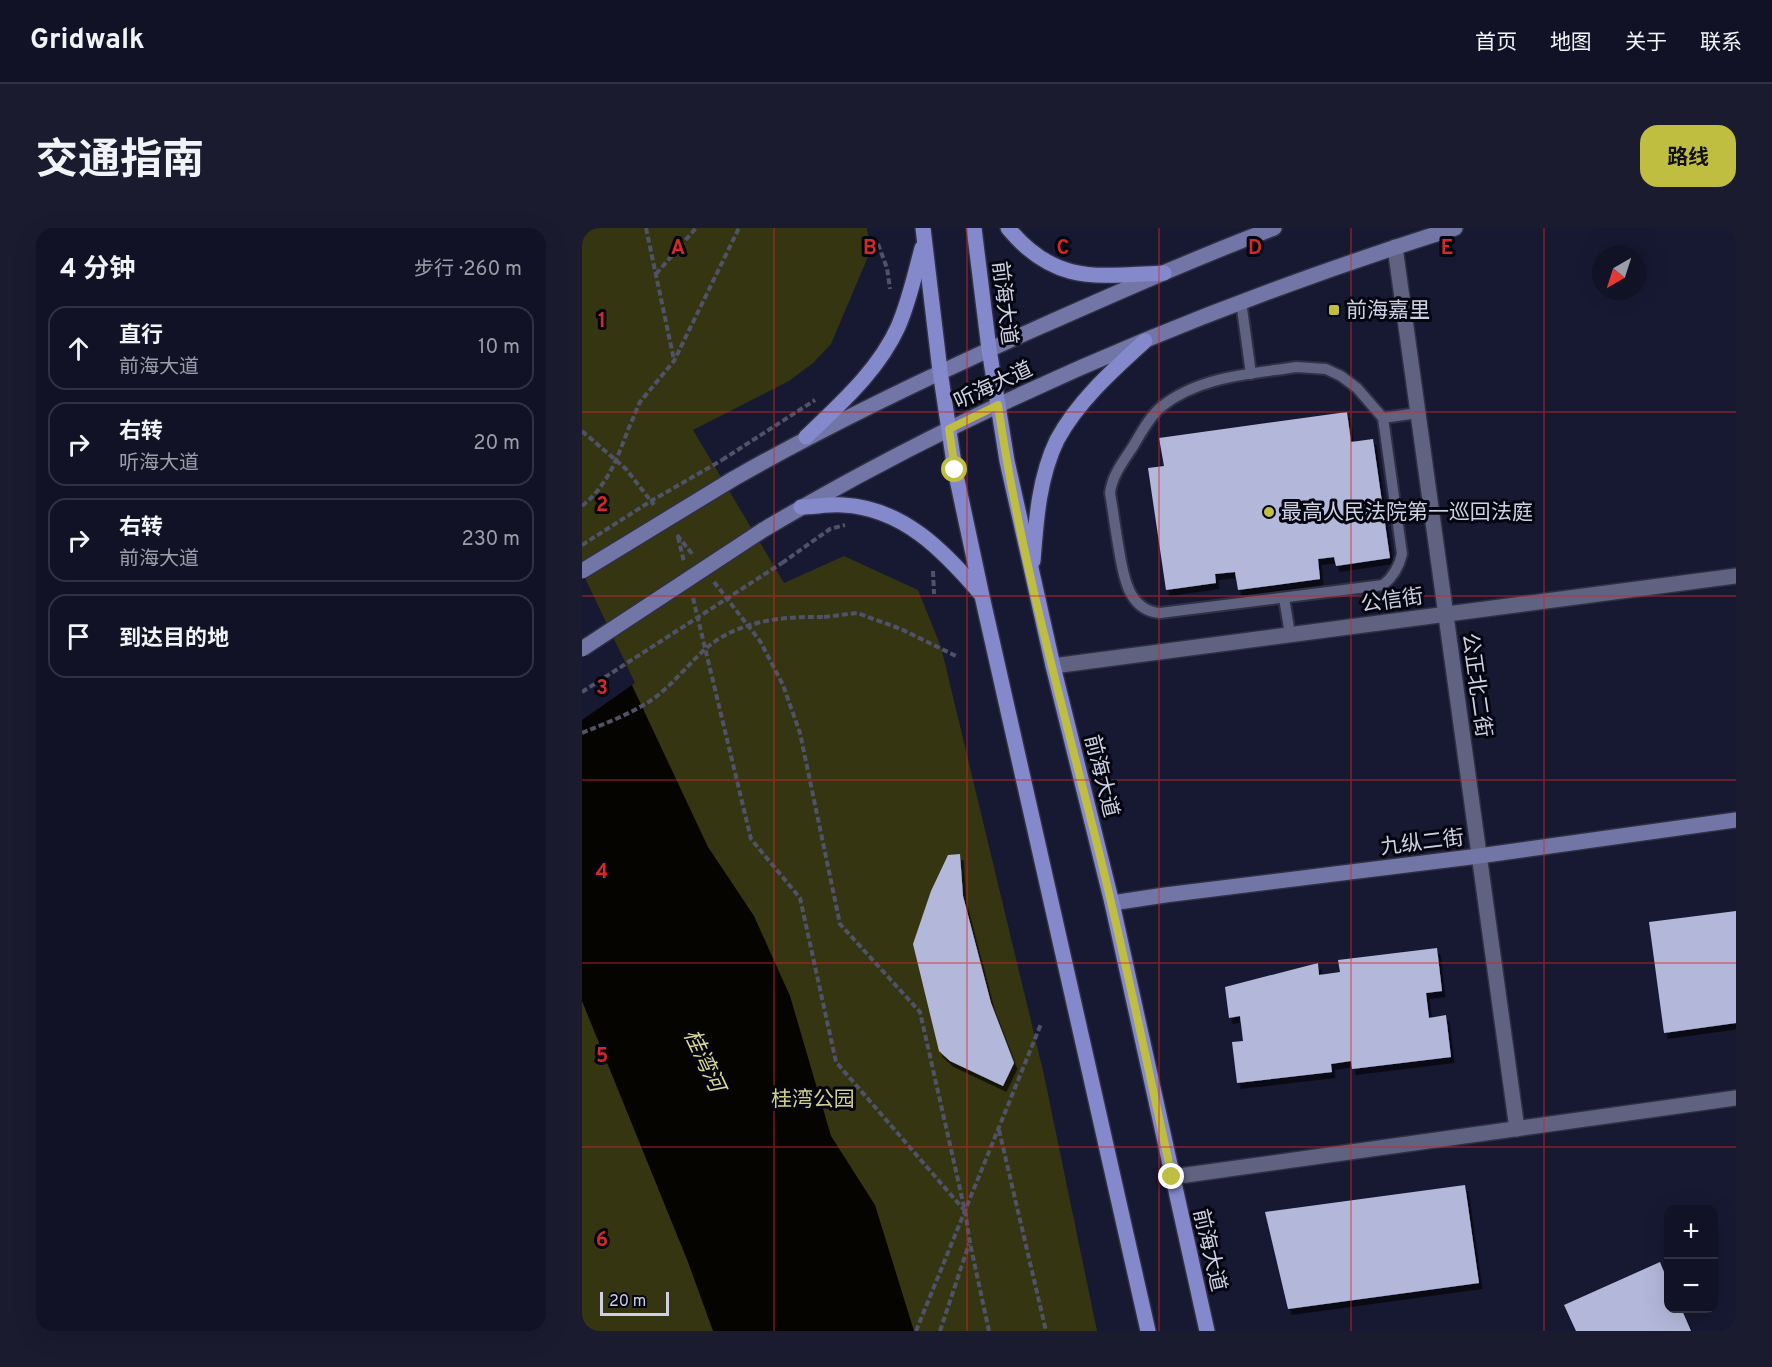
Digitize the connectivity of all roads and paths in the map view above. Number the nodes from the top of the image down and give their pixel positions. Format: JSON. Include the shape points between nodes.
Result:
{"nodes":[{"id":1,"x":646,"y":228,"type":"edge"},
{"id":2,"x":696,"y":228,"type":"edge"},
{"id":3,"x":739,"y":228,"type":"edge"},
{"id":4,"x":974,"y":228,"type":"edge"},
{"id":5,"x":1008,"y":228,"type":"edge"},
{"id":6,"x":1274,"y":228,"type":"edge"},
{"id":7,"x":1455,"y":228,"type":"edge"},
{"id":8,"x":924,"y":234,"type":"edge"},
{"id":9,"x":878,"y":244,"type":"dead end"},
{"id":10,"x":1395,"y":247,"type":"junction"},
{"id":11,"x":1164,"y":273,"type":"junction"},
{"id":12,"x":656,"y":274,"type":"junction"},
{"id":13,"x":889,"y":295,"type":"dead end"},
{"id":14,"x":1241,"y":301,"type":"junction"},
{"id":15,"x":1145,"y":341,"type":"junction"},
{"id":16,"x":989,"y":349,"type":"junction"},
{"id":17,"x":674,"y":361,"type":"junction"},
{"id":18,"x":940,"y":371,"type":"junction"},
{"id":19,"x":1251,"y":374,"type":"junction"},
{"id":20,"x":824,"y":394,"type":"dead end"},
{"id":21,"x":998,"y":405,"type":"junction"},
{"id":22,"x":1418,"y":413,"type":"junction"},
{"id":23,"x":1383,"y":418,"type":"junction"},
{"id":24,"x":949,"y":429,"type":"junction"},
{"id":25,"x":582,"y":431,"type":"edge"},
{"id":26,"x":806,"y":437,"type":"junction"},
{"id":27,"x":582,"y":506,"type":"edge"},
{"id":28,"x":801,"y":507,"type":"junction"},
{"id":29,"x":659,"y":510,"type":"dead end"},
{"id":30,"x":850,"y":524,"type":"dead end"},
{"id":31,"x":672,"y":527,"type":"dead end"},
{"id":32,"x":678,"y":535,"type":"junction"},
{"id":33,"x":582,"y":545,"type":"edge"},
{"id":34,"x":698,"y":562,"type":"dead end"},
{"id":35,"x":930,"y":562,"type":"dead end"},
{"id":36,"x":686,"y":569,"type":"dead end"},
{"id":37,"x":582,"y":572,"type":"edge"},
{"id":38,"x":1032,"y":576,"type":"junction"},
{"id":39,"x":1736,"y":576,"type":"edge"},
{"id":40,"x":712,"y":579,"type":"dead end"},
{"id":41,"x":692,"y":592,"type":"dead end"},
{"id":42,"x":934,"y":594,"type":"dead end"},
{"id":43,"x":982,"y":596,"type":"junction"},
{"id":44,"x":1284,"y":598,"type":"junction"},
{"id":45,"x":1446,"y":614,"type":"junction"},
{"id":46,"x":1290,"y":634,"type":"junction"},
{"id":47,"x":582,"y":649,"type":"edge"},
{"id":48,"x":956,"y":656,"type":"dead end"},
{"id":49,"x":1053,"y":666,"type":"junction"},
{"id":50,"x":582,"y":692,"type":"edge"},
{"id":51,"x":582,"y":733,"type":"edge"},
{"id":52,"x":1736,"y":820,"type":"edge"},
{"id":53,"x":1479,"y":856,"type":"junction"},
{"id":54,"x":1112,"y":903,"type":"junction"},
{"id":55,"x":1041,"y":1024,"type":"dead end"},
{"id":56,"x":1736,"y":1098,"type":"edge"},
{"id":57,"x":998,"y":1129,"type":"junction"},
{"id":58,"x":1517,"y":1129,"type":"junction"},
{"id":59,"x":1172,"y":1177,"type":"junction"},
{"id":60,"x":965,"y":1211,"type":"junction"},
{"id":61,"x":970,"y":1243,"type":"junction"},
{"id":62,"x":916,"y":1331,"type":"edge"},
{"id":63,"x":940,"y":1331,"type":"edge"},
{"id":64,"x":989,"y":1331,"type":"edge"},
{"id":65,"x":1046,"y":1331,"type":"edge"},
{"id":66,"x":1148,"y":1331,"type":"edge"},
{"id":67,"x":1207,"y":1331,"type":"edge"}],
"edges":[{"from":1,"to":12,"type":"path"},
{"from":2,"to":12,"type":"path"},
{"from":3,"to":17,"type":"path"},
{"from":4,"to":16,"type":"main road","name":"前海大道"},
{"from":5,"to":11,"type":"main road","via":[[1026,249],[1062,270],[1105,276]]},
{"from":6,"to":11,"type":"main road","name":"听海大道"},
{"from":7,"to":10,"type":"main road","name":"听海大道"},
{"from":8,"to":18,"type":"main road"},
{"from":8,"to":26,"type":"main road","via":[[905,308],[881,357]]},
{"from":9,"to":13,"type":"path","via":[[887,268]]},
{"from":10,"to":14,"type":"main road","name":"听海大道"},
{"from":10,"to":22,"type":"street","name":"公正北二街"},
{"from":11,"to":16,"type":"main road","name":"听海大道"},
{"from":12,"to":17,"type":"path"},
{"from":14,"to":15,"type":"main road","name":"听海大道"},
{"from":14,"to":19,"type":"lane"},
{"from":15,"to":21,"type":"main road","name":"听海大道"},
{"from":15,"to":38,"type":"main road","via":[[1110,372],[1057,440],[1036,520]]},
{"from":16,"to":18,"type":"main road","name":"听海大道"},
{"from":16,"to":21,"type":"main road","name":"前海大道"},
{"from":17,"to":27,"type":"path","bridge":true,"via":[[640,402],[609,474]]},
{"from":18,"to":24,"type":"main road"},
{"from":18,"to":26,"type":"main road","name":"听海大道"},
{"from":19,"to":23,"type":"lane","via":[[1297,367],[1326,369],[1357,388]]},
{"from":19,"to":44,"type":"lane","via":[[1214,380],[1160,408],[1111,480],[1110,493],[1124,577],[1131,595],[1149,612]]},
{"from":20,"to":33,"type":"path","bridge":true},
{"from":21,"to":24,"type":"main road","name":"听海大道"},
{"from":21,"to":38,"type":"main road","name":"前海大道"},
{"from":22,"to":23,"type":"lane"},
{"from":22,"to":45,"type":"street","name":"公正北二街"},
{"from":23,"to":44,"type":"lane","via":[[1402,554],[1399,566],[1383,585]]},
{"from":24,"to":28,"type":"main road","name":"听海大道"},
{"from":24,"to":43,"type":"main road"},
{"from":25,"to":29,"type":"path","via":[[626,468]]},
{"from":26,"to":37,"type":"main road","name":"听海大道","bridge":true},
{"from":28,"to":43,"type":"main road","via":[[844,505],[902,522],[952,561]]},
{"from":28,"to":47,"type":"main road","name":"听海大道","bridge":true},
{"from":30,"to":50,"type":"path","bridge":true,"via":[[830,529]]},
{"from":31,"to":32,"type":"path"},
{"from":32,"to":34,"type":"path"},
{"from":32,"to":36,"type":"path"},
{"from":35,"to":42,"type":"path","via":[[935,576]]},
{"from":38,"to":49,"type":"main road","name":"前海大道"},
{"from":39,"to":45,"type":"street","name":"公信街"},
{"from":40,"to":60,"type":"path","via":[[760,641],[783,685],[800,733],[840,924],[920,1012]]},
{"from":41,"to":60,"type":"path","via":[[751,839],[800,898],[836,1062]]},
{"from":43,"to":66,"type":"main road"},
{"from":44,"to":46,"type":"lane"},
{"from":45,"to":46,"type":"street","name":"公信街"},
{"from":45,"to":53,"type":"street","name":"公正北二街"},
{"from":46,"to":49,"type":"street","name":"公信街"},
{"from":48,"to":51,"type":"path","bridge":true,"via":[[857,613],[784,618],[730,632],[654,698],[627,715]]},
{"from":49,"to":54,"type":"main road","name":"前海大道"},
{"from":52,"to":53,"type":"main road","name":"九纵二街"},
{"from":53,"to":54,"type":"main road","name":"九纵二街"},
{"from":53,"to":58,"type":"street","name":"公正北二街"},
{"from":54,"to":59,"type":"main road","name":"前海大道"},
{"from":55,"to":57,"type":"path"},
{"from":56,"to":58,"type":"street"},
{"from":57,"to":60,"type":"path"},
{"from":57,"to":65,"type":"path"},
{"from":58,"to":59,"type":"street"},
{"from":59,"to":67,"type":"main road","name":"前海大道"},
{"from":60,"to":61,"type":"path"},
{"from":60,"to":62,"type":"path"},
{"from":61,"to":63,"type":"path"},
{"from":61,"to":64,"type":"path"}]}
